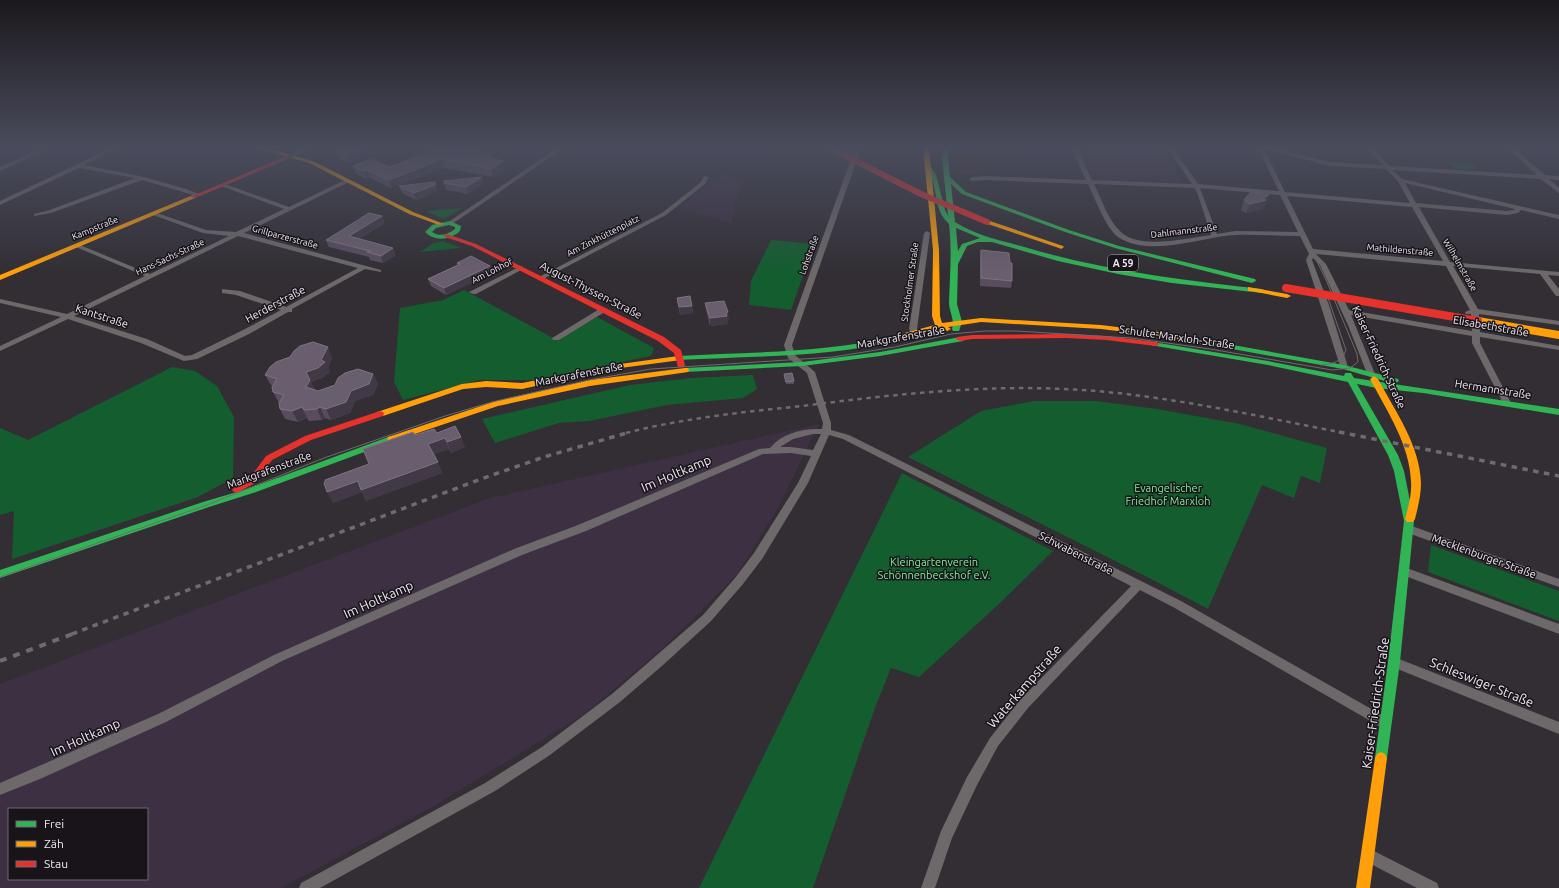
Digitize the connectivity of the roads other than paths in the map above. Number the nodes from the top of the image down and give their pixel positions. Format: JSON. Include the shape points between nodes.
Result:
{"nodes":[{"id":1,"x":28,"y":189,"type":"edge"},
{"id":2,"x":111,"y":189,"type":"edge"},
{"id":3,"x":182,"y":189,"type":"edge"},
{"id":4,"x":212,"y":189,"type":"edge"},
{"id":5,"x":235,"y":189,"type":"edge"},
{"id":6,"x":330,"y":189,"type":"edge"},
{"id":7,"x":364,"y":189,"type":"edge"},
{"id":8,"x":501,"y":189,"type":"edge"},
{"id":9,"x":695,"y":189,"type":"edge"},
{"id":10,"x":843,"y":189,"type":"edge"},
{"id":11,"x":912,"y":189,"type":"edge"},
{"id":12,"x":927,"y":189,"type":"edge"},
{"id":13,"x":928,"y":189,"type":"edge"},
{"id":14,"x":940,"y":189,"type":"edge"},
{"id":15,"x":948,"y":189,"type":"edge"},
{"id":16,"x":959,"y":189,"type":"edge"},
{"id":17,"x":1094,"y":189,"type":"edge"},
{"id":18,"x":1198,"y":189,"type":"edge"},
{"id":19,"x":1233,"y":189,"type":"edge"},
{"id":20,"x":1281,"y":189,"type":"edge"},
{"id":21,"x":1406,"y":189,"type":"edge"},
{"id":22,"x":1440,"y":189,"type":"edge"},
{"id":23,"x":1283,"y":194,"type":"junction"},
{"id":24,"x":198,"y":195,"type":"junction"},
{"id":25,"x":0,"y":202,"type":"edge"},
{"id":26,"x":1416,"y":206,"type":"junction"},
{"id":27,"x":1519,"y":208,"type":"junction"},
{"id":28,"x":290,"y":209,"type":"junction"},
{"id":29,"x":1015,"y":212,"type":"junction"},
{"id":30,"x":411,"y":213,"type":"junction"},
{"id":31,"x":947,"y":213,"type":"junction"},
{"id":32,"x":155,"y":214,"type":"junction"},
{"id":33,"x":36,"y":215,"type":"dead end"},
{"id":34,"x":1559,"y":217,"type":"edge"},
{"id":35,"x":991,"y":220,"type":"junction"},
{"id":36,"x":952,"y":224,"type":"junction"},
{"id":37,"x":451,"y":226,"type":"junction"},
{"id":38,"x":431,"y":228,"type":"junction"},
{"id":39,"x":931,"y":231,"type":"junction"},
{"id":40,"x":1302,"y":234,"type":"junction"},
{"id":41,"x":238,"y":235,"type":"junction"},
{"id":42,"x":447,"y":236,"type":"junction"},
{"id":43,"x":1214,"y":236,"type":"junction"},
{"id":44,"x":996,"y":240,"type":"junction"},
{"id":45,"x":474,"y":245,"type":"junction"},
{"id":46,"x":78,"y":246,"type":"junction"},
{"id":47,"x":1072,"y":247,"type":"dead end"},
{"id":48,"x":1091,"y":248,"type":"dead end"},
{"id":49,"x":1311,"y":252,"type":"junction"},
{"id":50,"x":1446,"y":263,"type":"junction"},
{"id":51,"x":955,"y":264,"type":"junction"},
{"id":52,"x":1124,"y":264,"type":"dead end"},
{"id":53,"x":364,"y":267,"type":"junction"},
{"id":54,"x":521,"y":268,"type":"junction"},
{"id":55,"x":379,"y":271,"type":"dead end"},
{"id":56,"x":1543,"y":272,"type":"junction"},
{"id":57,"x":1559,"y":274,"type":"edge"},
{"id":58,"x":150,"y":276,"type":"junction"},
{"id":59,"x":0,"y":278,"type":"edge"},
{"id":60,"x":541,"y":278,"type":"junction"},
{"id":61,"x":1262,"y":288,"type":"junction"},
{"id":62,"x":1335,"y":291,"type":"junction"},
{"id":63,"x":225,"y":292,"type":"dead end"},
{"id":64,"x":473,"y":292,"type":"dead end"},
{"id":65,"x":1286,"y":292,"type":"junction"},
{"id":66,"x":1559,"y":294,"type":"edge"},
{"id":67,"x":0,"y":301,"type":"edge"},
{"id":68,"x":1416,"y":304,"type":"junction"},
{"id":69,"x":289,"y":310,"type":"junction"},
{"id":70,"x":604,"y":310,"type":"junction"},
{"id":71,"x":1474,"y":311,"type":"junction"},
{"id":72,"x":1345,"y":312,"type":"junction"},
{"id":73,"x":67,"y":316,"type":"junction"},
{"id":74,"x":1559,"y":323,"type":"edge"},
{"id":75,"x":1420,"y":325,"type":"junction"},
{"id":76,"x":939,"y":326,"type":"junction"},
{"id":77,"x":956,"y":328,"type":"junction"},
{"id":78,"x":915,"y":334,"type":"junction"},
{"id":79,"x":1475,"y":334,"type":"junction"},
{"id":80,"x":1559,"y":335,"type":"edge"},
{"id":81,"x":972,"y":337,"type":"junction"},
{"id":82,"x":556,"y":338,"type":"dead end"},
{"id":83,"x":1559,"y":342,"type":"edge"},
{"id":84,"x":932,"y":343,"type":"junction"},
{"id":85,"x":1559,"y":348,"type":"edge"},
{"id":86,"x":0,"y":349,"type":"edge"},
{"id":87,"x":790,"y":352,"type":"junction"},
{"id":88,"x":194,"y":356,"type":"joint"},
{"id":89,"x":681,"y":358,"type":"junction"},
{"id":90,"x":802,"y":364,"type":"junction"},
{"id":91,"x":1344,"y":366,"type":"junction"},
{"id":92,"x":681,"y":370,"type":"junction"},
{"id":93,"x":1371,"y":374,"type":"junction"},
{"id":94,"x":1351,"y":379,"type":"junction"},
{"id":95,"x":1376,"y":385,"type":"junction"},
{"id":96,"x":1423,"y":390,"type":"junction"},
{"id":97,"x":1508,"y":403,"type":"junction"},
{"id":98,"x":1559,"y":412,"type":"edge"},
{"id":99,"x":826,"y":432,"type":"junction"},
{"id":100,"x":773,"y":450,"type":"junction"},
{"id":101,"x":818,"y":454,"type":"junction"},
{"id":102,"x":206,"y":504,"type":"junction"},
{"id":103,"x":1409,"y":525,"type":"junction"},
{"id":104,"x":1404,"y":571,"type":"junction"},
{"id":105,"x":0,"y":574,"type":"edge"},
{"id":106,"x":1559,"y":583,"type":"edge"},
{"id":107,"x":1138,"y":585,"type":"junction"},
{"id":108,"x":1559,"y":629,"type":"edge"},
{"id":109,"x":1394,"y":662,"type":"junction"},
{"id":110,"x":1384,"y":723,"type":"junction"},
{"id":111,"x":1559,"y":728,"type":"edge"},
{"id":112,"x":0,"y":789,"type":"edge"},
{"id":113,"x":1368,"y":855,"type":"junction"},
{"id":114,"x":306,"y":888,"type":"edge"},
{"id":115,"x":928,"y":888,"type":"edge"},
{"id":116,"x":1363,"y":888,"type":"edge"},
{"id":117,"x":1432,"y":888,"type":"edge"}],
"edges":[{"from":1,"to":25,"type":"street"},
{"from":2,"to":33,"type":"street"},
{"from":3,"to":24,"type":"street"},
{"from":4,"to":24,"type":"main road","name":"Kampstraße"},
{"from":5,"to":28,"type":"street"},
{"from":6,"to":28,"type":"street","name":"Hans-Sachs-Straße"},
{"from":7,"to":30,"type":"main road","name":"August-Thyssen-Straße"},
{"from":8,"to":37,"type":"street"},
{"from":9,"to":60,"type":"street","name":"Am Zinkhüttenplatz","via":[[664,214]]},
{"from":10,"to":87,"type":"street","name":"Lohstraße","via":[[788,345]]},
{"from":11,"to":35,"type":"main road","bridge":true},
{"from":12,"to":35,"type":"main road"},
{"from":13,"to":39,"type":"main road","name":"Stockholmer Straße"},
{"from":14,"to":31,"type":"main road"},
{"from":15,"to":31,"type":"main road"},
{"from":16,"to":29,"type":"main road"},
{"from":17,"to":43,"type":"street","name":"Dahlmannstraße","via":[[1110,223],[1120,235],[1129,240],[1162,244]]},
{"from":18,"to":43,"type":"street"},
{"from":19,"to":23,"type":"street"},
{"from":20,"to":23,"type":"street","name":"Kaiser-Friedrich-Straße"},
{"from":21,"to":26,"type":"street","name":"Wilhelmstraße"},
{"from":22,"to":27,"type":"street"},
{"from":23,"to":26,"type":"street"},
{"from":23,"to":40,"type":"street","name":"Kaiser-Friedrich-Straße"},
{"from":24,"to":32,"type":"main road","name":"Kampstraße"},
{"from":26,"to":27,"type":"street","via":[[1507,213],[1516,212]]},
{"from":26,"to":50,"type":"street","name":"Wilhelmstraße"},
{"from":27,"to":34,"type":"street"},
{"from":28,"to":41,"type":"street","name":"Hans-Sachs-Straße"},
{"from":29,"to":31,"type":"main road","via":[[982,205],[963,206]]},
{"from":29,"to":61,"type":"main road","via":[[1140,254]]},
{"from":30,"to":37,"type":"main road","name":"August-Thyssen-Straße"},
{"from":30,"to":38,"type":"main road","name":"August-Thyssen-Straße"},
{"from":31,"to":36,"type":"main road"},
{"from":31,"to":39,"type":"main road"},
{"from":32,"to":41,"type":"street","name":"Grillparzerstraße","via":[[198,230]]},
{"from":32,"to":46,"type":"main road","name":"Kampstraße"},
{"from":35,"to":47,"type":"main road"},
{"from":36,"to":44,"type":"main road"},
{"from":36,"to":51,"type":"main road"},
{"from":37,"to":38,"type":"main road"},
{"from":37,"to":42,"type":"main road"},
{"from":37,"to":45,"type":"main road","name":"August-Thyssen-Straße"},
{"from":38,"to":42,"type":"main road","name":"August-Thyssen-Straße","via":[[428,232],[432,236]]},
{"from":39,"to":76,"type":"main road","name":"Stockholmer Straße","via":[[938,266],[935,312]]},
{"from":39,"to":78,"type":"street","name":"Stockholmer Straße","via":[[913,329]]},
{"from":40,"to":43,"type":"street","name":"Dahlmannstraße","via":[[1235,233]]},
{"from":40,"to":49,"type":"street","name":"Kaiser-Friedrich-Straße"},
{"from":41,"to":53,"type":"street","name":"Grillparzerstraße"},
{"from":41,"to":58,"type":"street","name":"Hans-Sachs-Straße"},
{"from":42,"to":45,"type":"main road","name":"August-Thyssen-Straße"},
{"from":44,"to":51,"type":"main road","via":[[969,242],[961,250]]},
{"from":44,"to":61,"type":"main road","via":[[1116,272],[1186,283]]},
{"from":45,"to":54,"type":"main road","name":"August-Thyssen-Straße"},
{"from":46,"to":58,"type":"street"},
{"from":46,"to":59,"type":"main road","name":"Kampstraße"},
{"from":48,"to":61,"type":"main road","number":"A 59"},
{"from":49,"to":50,"type":"street","name":"Mathildenstraße"},
{"from":49,"to":62,"type":"street","name":"Kaiser-Friedrich-Straße","via":[[1321,261]]},
{"from":49,"to":91,"type":"street","name":"Kaiser-Friedrich-Straße","via":[[1309,260]]},
{"from":50,"to":56,"type":"street","name":"Mathildenstraße"},
{"from":50,"to":71,"type":"street","name":"Wilhelmstraße"},
{"from":51,"to":77,"type":"main road","via":[[953,312]]},
{"from":52,"to":61,"type":"main road","number":"A 59","via":[[1187,278]]},
{"from":53,"to":55,"type":"street","name":"Grillparzerstraße"},
{"from":53,"to":69,"type":"street","name":"Herderstraße"},
{"from":54,"to":60,"type":"main road","name":"August-Thyssen-Straße"},
{"from":54,"to":64,"type":"street","name":"Am Lohhof"},
{"from":56,"to":57,"type":"street","name":"Mathildenstraße"},
{"from":56,"to":66,"type":"street"},
{"from":58,"to":73,"type":"street","name":"Hans-Sachs-Straße"},
{"from":60,"to":70,"type":"main road","name":"August-Thyssen-Straße"},
{"from":61,"to":65,"type":"main road","number":"A 59"},
{"from":62,"to":68,"type":"street","name":"Elisabethstraße"},
{"from":62,"to":72,"type":"street","name":"Kaiser-Friedrich-Straße"},
{"from":63,"to":69,"type":"street","via":[[237,293]]},
{"from":65,"to":80,"type":"main road","number":"A 59","bridge":true},
{"from":65,"to":83,"type":"main road","number":"A 59"},
{"from":67,"to":73,"type":"street","name":"Kantstraße"},
{"from":68,"to":71,"type":"street","name":"Elisabethstraße","via":[[1465,312]]},
{"from":68,"to":75,"type":"street"},
{"from":69,"to":88,"type":"street","name":"Herderstraße"},
{"from":70,"to":82,"type":"street"},
{"from":70,"to":89,"type":"main road","name":"August-Thyssen-Straße","via":[[661,339],[672,346]]},
{"from":71,"to":74,"type":"street","name":"Elisabethstraße"},
{"from":71,"to":79,"type":"street","name":"Wilhelmstraße"},
{"from":72,"to":75,"type":"street","name":"Elisabethstraße"},
{"from":72,"to":93,"type":"street","name":"Kaiser-Friedrich-Straße"},
{"from":73,"to":86,"type":"street","name":"Hans-Sachs-Straße"},
{"from":73,"to":88,"type":"street","name":"Kantstraße","via":[[144,340],[180,358]]},
{"from":75,"to":79,"type":"street","name":"Elisabethstraße"},
{"from":76,"to":77,"type":"main road","name":"Schulte-Marxloh-Straße"},
{"from":76,"to":78,"type":"main road","name":"Markgrafenstraße"},
{"from":77,"to":81,"type":"main road"},
{"from":77,"to":84,"type":"main road","via":[[944,339]]},
{"from":77,"to":91,"type":"main road","name":"Schulte-Marxloh-Straße","via":[[991,320],[1116,328]]},
{"from":78,"to":87,"type":"main road","name":"Markgrafenstraße","via":[[872,344]]},
{"from":79,"to":85,"type":"street","name":"Elisabethstraße"},
{"from":79,"to":97,"type":"street","name":"Wilhelmstraße","via":[[1476,343]]},
{"from":81,"to":84,"type":"main road","name":"Markgrafenstraße"},
{"from":81,"to":94,"type":"main road","name":"Schulte-Marxloh-Straße","via":[[1106,338],[1165,345]]},
{"from":84,"to":90,"type":"main road","name":"Markgrafenstraße","via":[[880,354]]},
{"from":87,"to":89,"type":"main road","name":"Markgrafenstraße"},
{"from":87,"to":90,"type":"street","via":[[791,356]]},
{"from":89,"to":92,"type":"main road"},
{"from":89,"to":102,"type":"main road","name":"Markgrafenstraße","via":[[613,367],[522,386],[486,384],[462,388],[308,438],[269,458],[252,480],[238,490]]},
{"from":90,"to":92,"type":"main road","name":"Markgrafenstraße"},
{"from":90,"to":99,"type":"street","via":[[811,372],[827,423]]},
{"from":91,"to":93,"type":"main road","name":"Hermannstraße"},
{"from":91,"to":94,"type":"main road","name":"Kaiser-Friedrich-Straße"},
{"from":92,"to":102,"type":"main road","name":"Markgrafenstraße","via":[[590,382],[496,404],[408,432],[250,491]]},
{"from":93,"to":95,"type":"main road","name":"Kaiser-Friedrich-Straße"},
{"from":93,"to":96,"type":"main road","name":"Hermannstraße"},
{"from":94,"to":95,"type":"main road","name":"Schulte-Marxloh-Straße"},
{"from":94,"to":103,"type":"main road","name":"Kaiser-Friedrich-Straße","via":[[1393,455],[1399,471]]},
{"from":95,"to":96,"type":"main road","name":"Hermannstraße"},
{"from":95,"to":103,"type":"main road","name":"Kaiser-Friedrich-Straße","via":[[1410,452],[1417,474],[1415,507]]},
{"from":96,"to":97,"type":"main road","name":"Hermannstraße"},
{"from":97,"to":98,"type":"main road","name":"Hermannstraße"},
{"from":99,"to":100,"type":"street","name":"Im Holtkamp","via":[[808,432],[788,438],[777,444]]},
{"from":99,"to":101,"type":"street"},
{"from":99,"to":107,"type":"street","name":"Schwabenstraße","via":[[846,437]]},
{"from":100,"to":101,"type":"street","name":"Im Holtkamp"},
{"from":100,"to":112,"type":"street","name":"Im Holtkamp","via":[[762,451],[582,528],[518,552],[278,658],[162,718]]},
{"from":101,"to":114,"type":"street","via":[[778,526],[739,581],[707,618],[616,698],[546,751],[490,787]]},
{"from":102,"to":105,"type":"main road","name":"Markgrafenstraße"},
{"from":103,"to":104,"type":"main road","name":"Kaiser-Friedrich-Straße"},
{"from":103,"to":106,"type":"street","name":"Mecklenburger Straße"},
{"from":104,"to":108,"type":"street"},
{"from":104,"to":109,"type":"main road","name":"Kaiser-Friedrich-Straße"},
{"from":107,"to":110,"type":"street","name":"Schwabenstraße","via":[[1178,604]]},
{"from":107,"to":115,"type":"street","name":"Waterkampstraße","via":[[1024,704],[994,742],[972,780],[946,836]]},
{"from":109,"to":110,"type":"main road","name":"Kaiser-Friedrich-Straße"},
{"from":109,"to":111,"type":"street","name":"Schleswiger Straße"},
{"from":110,"to":113,"type":"main road","name":"Kaiser-Friedrich-Straße"},
{"from":113,"to":116,"type":"main road","name":"Kaiser-Friedrich-Straße"},
{"from":113,"to":117,"type":"street"}]}
